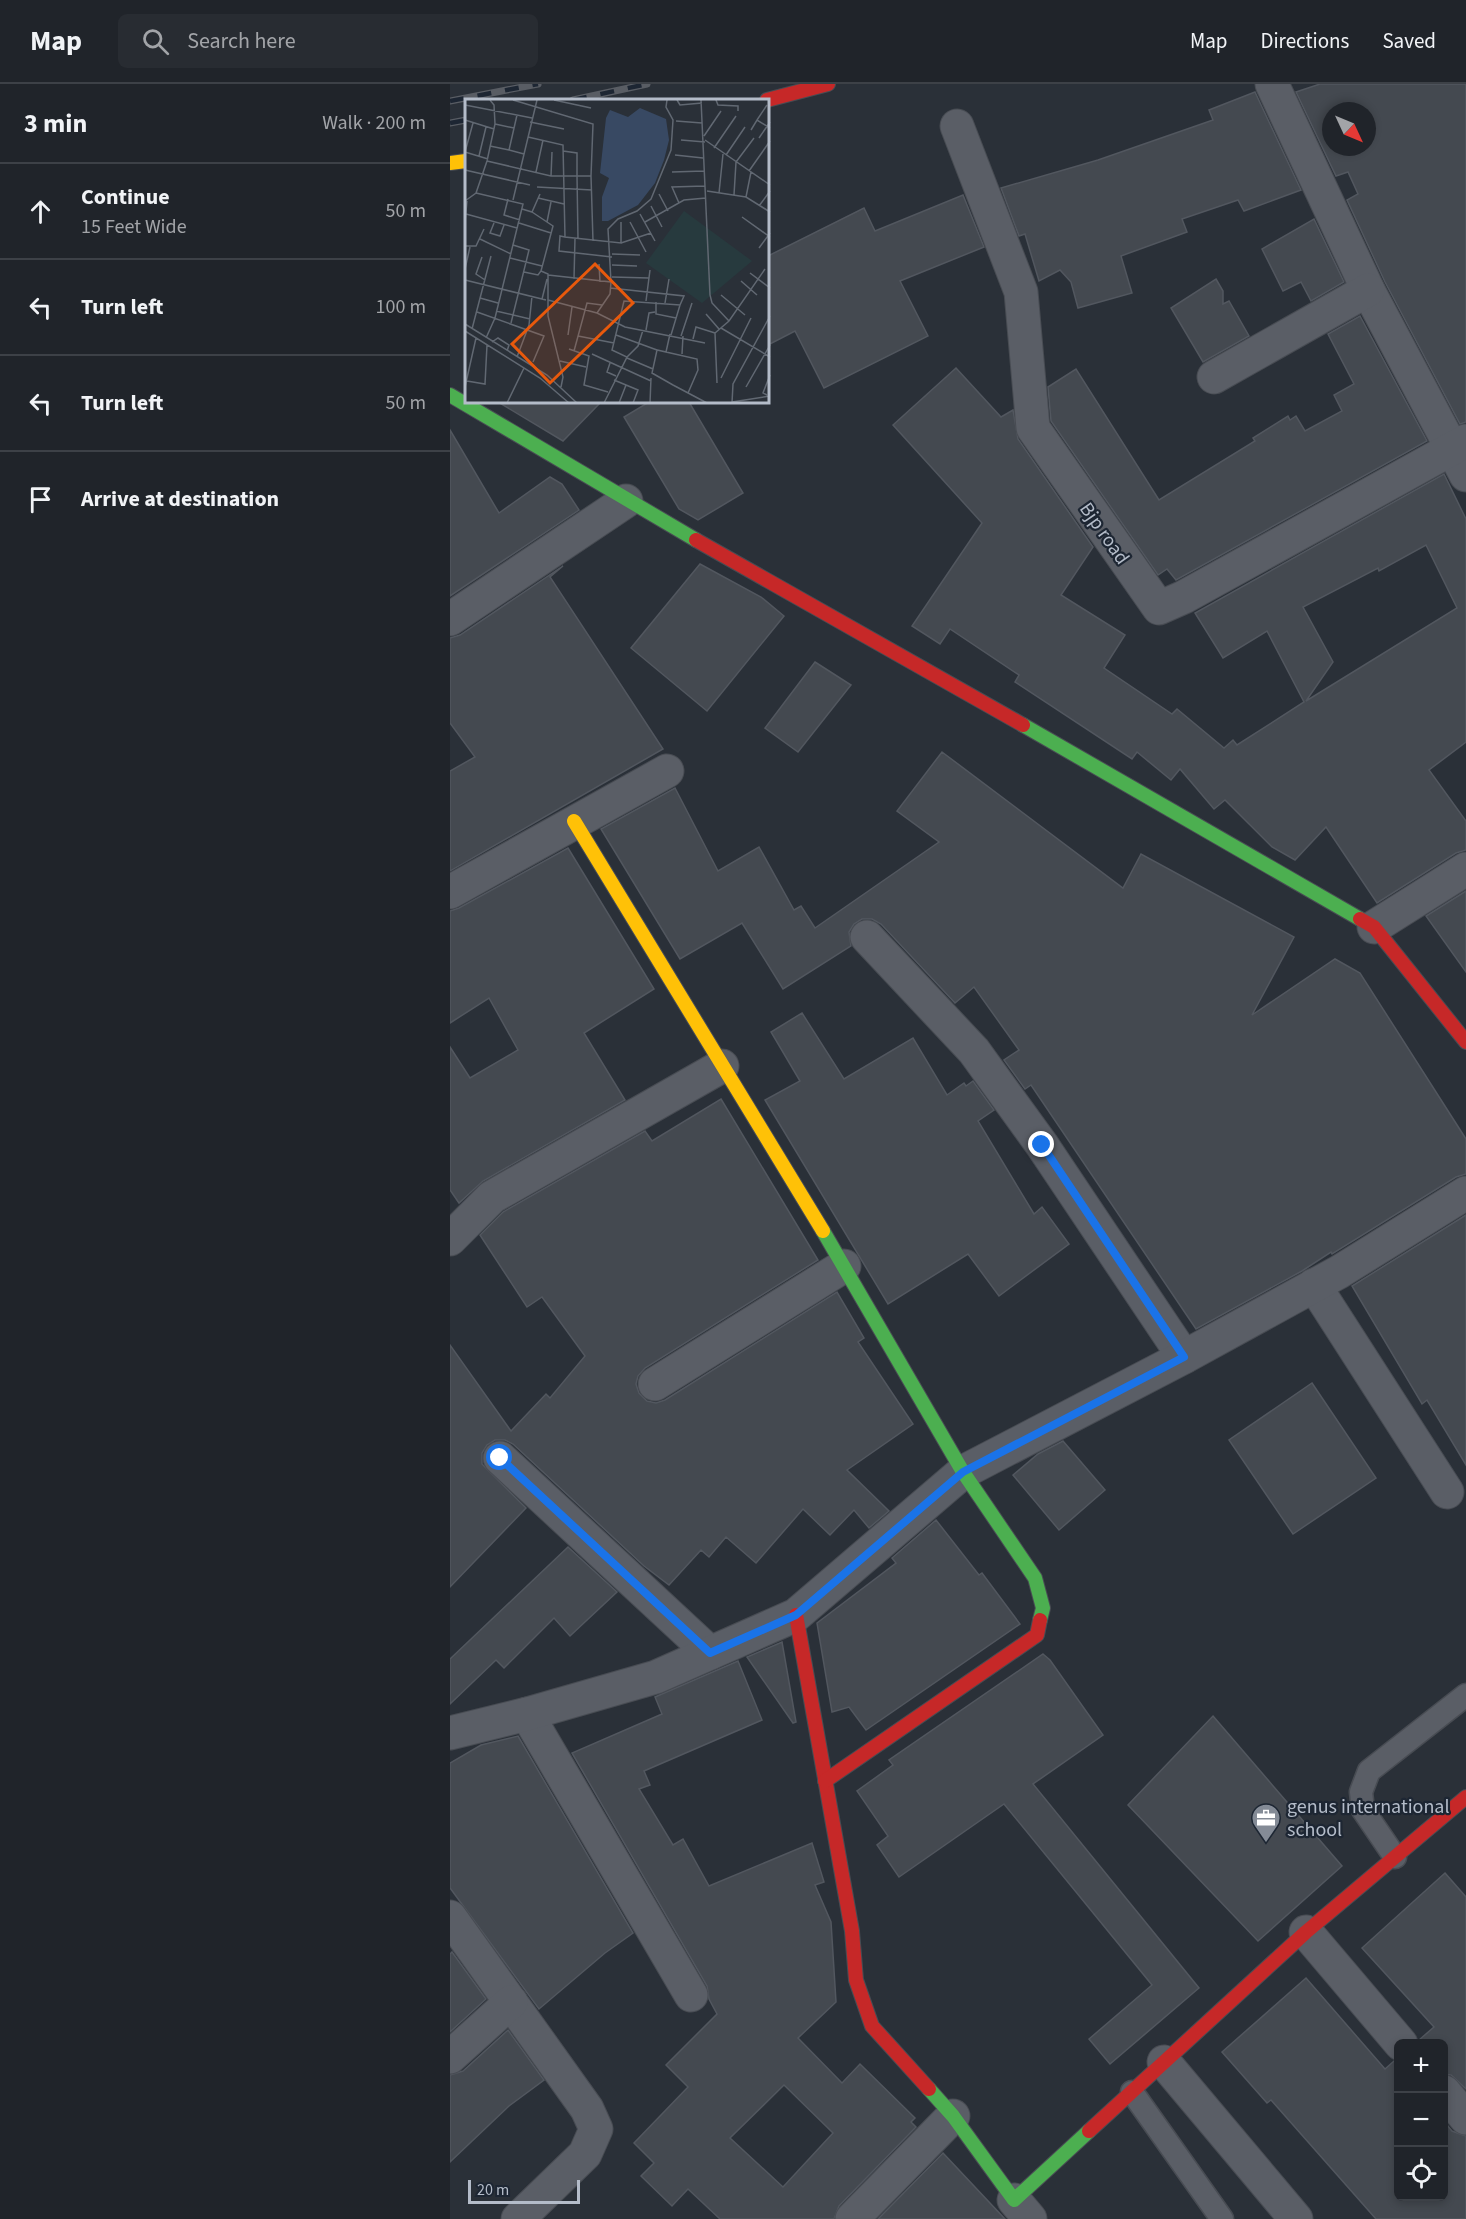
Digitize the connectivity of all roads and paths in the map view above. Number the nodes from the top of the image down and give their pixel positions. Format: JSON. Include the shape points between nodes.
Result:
{"nodes":[{"id":1,"x":828,"y":84,"type":"edge"},
{"id":2,"x":1272,"y":84,"type":"edge"},
{"id":3,"x":770,"y":99,"type":"edge"},
{"id":4,"x":957,"y":126,"type":"dead end"},
{"id":5,"x":465,"y":161,"type":"edge"},
{"id":6,"x":450,"y":164,"type":"edge"},
{"id":7,"x":1368,"y":290,"type":"junction"},
{"id":8,"x":1214,"y":377,"type":"dead end"},
{"id":9,"x":450,"y":395,"type":"edge"},
{"id":10,"x":1461,"y":455,"type":"edge"},
{"id":11,"x":626,"y":501,"type":"junction"},
{"id":12,"x":450,"y":619,"type":"edge"},
{"id":13,"x":667,"y":771,"type":"dead end"},
{"id":14,"x":574,"y":821,"type":"junction"},
{"id":15,"x":1466,"y":869,"type":"edge"},
{"id":16,"x":450,"y":892,"type":"edge"},
{"id":17,"x":1374,"y":927,"type":"junction"},
{"id":18,"x":867,"y":937,"type":"dead end"},
{"id":19,"x":1466,"y":1042,"type":"edge"},
{"id":20,"x":722,"y":1066,"type":"junction"},
{"id":21,"x":1466,"y":1193,"type":"edge"},
{"id":22,"x":450,"y":1239,"type":"edge"},
{"id":23,"x":844,"y":1266,"type":"junction"},
{"id":24,"x":1314,"y":1285,"type":"junction"},
{"id":25,"x":1184,"y":1357,"type":"junction"},
{"id":26,"x":655,"y":1384,"type":"dead end"},
{"id":27,"x":500,"y":1458,"type":"dead end"},
{"id":28,"x":963,"y":1472,"type":"junction"},
{"id":29,"x":1447,"y":1492,"type":"dead end"},
{"id":30,"x":796,"y":1615,"type":"junction"},
{"id":31,"x":710,"y":1653,"type":"junction"},
{"id":32,"x":1466,"y":1695,"type":"edge"},
{"id":33,"x":527,"y":1714,"type":"junction"},
{"id":34,"x":450,"y":1733,"type":"edge"},
{"id":35,"x":825,"y":1781,"type":"junction"},
{"id":36,"x":1466,"y":1797,"type":"edge"},
{"id":37,"x":1395,"y":1857,"type":"junction"},
{"id":38,"x":450,"y":1917,"type":"edge"},
{"id":39,"x":1306,"y":1932,"type":"junction"},
{"id":40,"x":691,"y":1995,"type":"dead end"},
{"id":41,"x":511,"y":2002,"type":"junction"},
{"id":42,"x":1398,"y":2039,"type":"edge"},
{"id":43,"x":450,"y":2057,"type":"edge"},
{"id":44,"x":1164,"y":2062,"type":"junction"},
{"id":45,"x":1132,"y":2092,"type":"junction"},
{"id":46,"x":1444,"y":2093,"type":"edge"},
{"id":47,"x":954,"y":2116,"type":"junction"},
{"id":48,"x":1466,"y":2118,"type":"edge"},
{"id":49,"x":1022,"y":2209,"type":"edge"},
{"id":50,"x":518,"y":2219,"type":"edge"},
{"id":51,"x":852,"y":2219,"type":"edge"},
{"id":52,"x":1222,"y":2219,"type":"edge"},
{"id":53,"x":1296,"y":2219,"type":"edge"}],
"edges":[{"from":1,"to":3,"type":"main road"},
{"from":2,"to":7,"type":"street"},
{"from":4,"to":10,"type":"street","name":"Bjp road","via":[[1020,292],[1033,428],[1159,608]]},
{"from":5,"to":6,"type":"main road"},
{"from":7,"to":8,"type":"street"},
{"from":7,"to":10,"type":"street"},
{"from":9,"to":11,"type":"main road"},
{"from":11,"to":12,"type":"street"},
{"from":11,"to":17,"type":"main road","via":[[864,633]]},
{"from":13,"to":14,"type":"street"},
{"from":14,"to":16,"type":"street"},
{"from":14,"to":20,"type":"main road"},
{"from":15,"to":17,"type":"street"},
{"from":17,"to":19,"type":"main road"},
{"from":18,"to":25,"type":"street","via":[[974,1051]]},
{"from":20,"to":22,"type":"street","via":[[492,1197]]},
{"from":20,"to":23,"type":"main road"},
{"from":21,"to":24,"type":"street"},
{"from":23,"to":26,"type":"street"},
{"from":23,"to":28,"type":"main road"},
{"from":24,"to":25,"type":"street"},
{"from":24,"to":29,"type":"street"},
{"from":25,"to":28,"type":"street"},
{"from":27,"to":31,"type":"street"},
{"from":28,"to":30,"type":"street"},
{"from":28,"to":35,"type":"main road","via":[[1035,1578],[1043,1608],[1037,1635]]},
{"from":30,"to":31,"type":"street"},
{"from":30,"to":35,"type":"main road"},
{"from":31,"to":33,"type":"street","via":[[656,1677]]},
{"from":32,"to":37,"type":"lane","via":[[1369,1771],[1361,1791],[1362,1810]]},
{"from":33,"to":34,"type":"street"},
{"from":33,"to":40,"type":"street"},
{"from":35,"to":47,"type":"main road","via":[[852,1931],[856,1980],[872,2026]]},
{"from":36,"to":37,"type":"main road"},
{"from":37,"to":39,"type":"main road"},
{"from":38,"to":41,"type":"street"},
{"from":39,"to":42,"type":"street"},
{"from":39,"to":44,"type":"main road"},
{"from":41,"to":43,"type":"street"},
{"from":41,"to":50,"type":"street","via":[[587,2109],[596,2129],[585,2154]]},
{"from":44,"to":45,"type":"main road"},
{"from":44,"to":53,"type":"street"},
{"from":45,"to":49,"type":"main road"},
{"from":45,"to":52,"type":"lane"},
{"from":46,"to":48,"type":"street"},
{"from":47,"to":49,"type":"main road"},
{"from":47,"to":51,"type":"street"}]}
